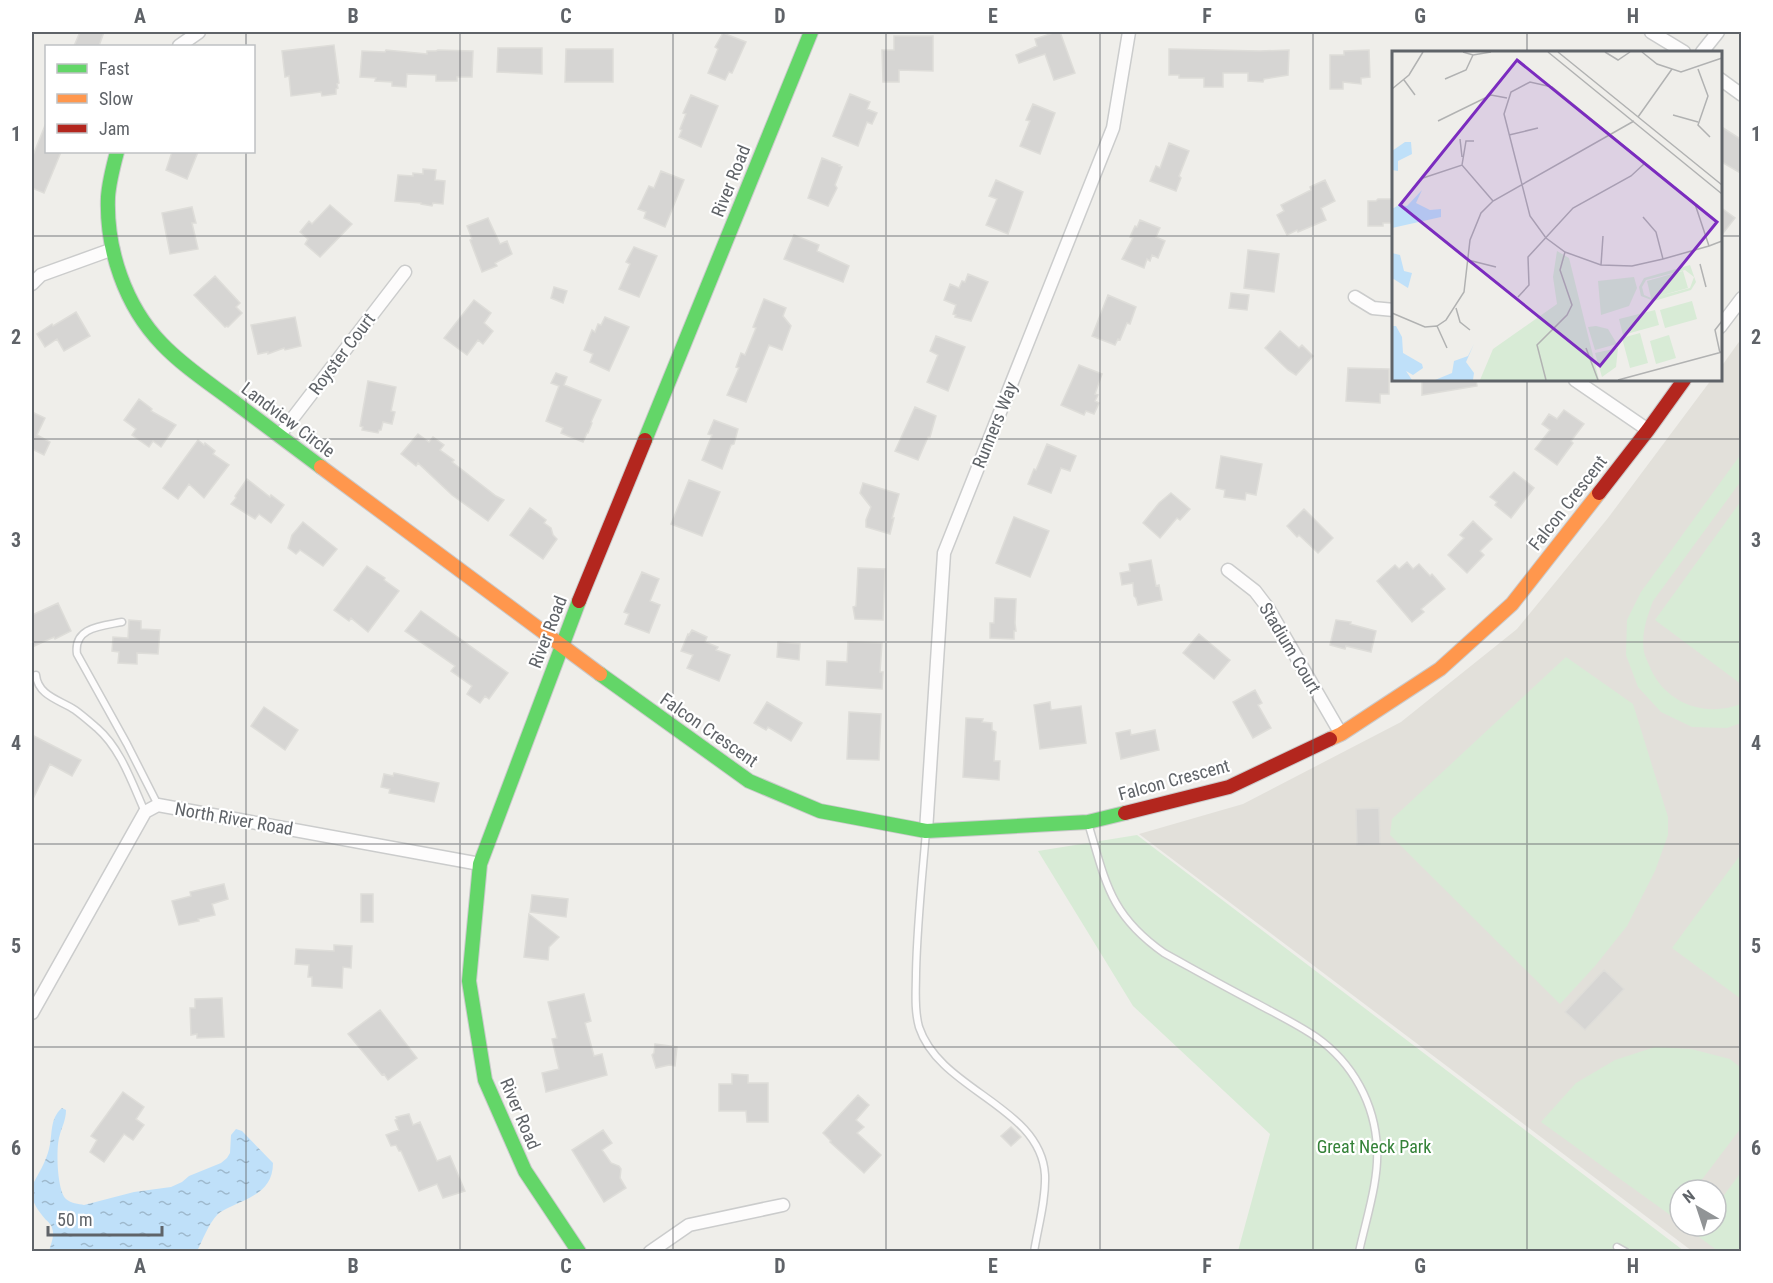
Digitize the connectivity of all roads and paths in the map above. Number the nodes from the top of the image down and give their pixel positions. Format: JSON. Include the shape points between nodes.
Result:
{"nodes":[{"id":1,"x":199,"y":32,"type":"edge"},
{"id":2,"x":811,"y":32,"type":"edge"},
{"id":3,"x":1129,"y":32,"type":"edge"},
{"id":4,"x":1651,"y":32,"type":"edge"},
{"id":5,"x":1718,"y":32,"type":"edge"},
{"id":6,"x":180,"y":45,"type":"edge"},
{"id":7,"x":1682,"y":51,"type":"edge"},
{"id":8,"x":1703,"y":51,"type":"edge"},
{"id":9,"x":1722,"y":80,"type":"edge"},
{"id":10,"x":1742,"y":95,"type":"edge"},
{"id":11,"x":117,"y":153,"type":"edge"},
{"id":12,"x":114,"y":249,"type":"junction"},
{"id":13,"x":405,"y":272,"type":"dead end"},
{"id":14,"x":32,"y":284,"type":"edge"},
{"id":15,"x":1355,"y":297,"type":"dead end"},
{"id":16,"x":1742,"y":297,"type":"edge"},
{"id":17,"x":1392,"y":310,"type":"edge"},
{"id":18,"x":1722,"y":324,"type":"edge"},
{"id":19,"x":1576,"y":381,"type":"edge"},
{"id":20,"x":1683,"y":381,"type":"edge"},
{"id":21,"x":1648,"y":430,"type":"junction"},
{"id":22,"x":279,"y":436,"type":"junction"},
{"id":23,"x":1228,"y":570,"type":"dead end"},
{"id":24,"x":122,"y":622,"type":"dead end"},
{"id":25,"x":561,"y":646,"type":"junction"},
{"id":26,"x":36,"y":675,"type":"dead end"},
{"id":27,"x":1341,"y":734,"type":"junction"},
{"id":28,"x":158,"y":806,"type":"junction"},
{"id":29,"x":145,"y":812,"type":"junction"},
{"id":30,"x":1088,"y":822,"type":"junction"},
{"id":31,"x":926,"y":831,"type":"junction"},
{"id":32,"x":480,"y":864,"type":"junction"},
{"id":33,"x":32,"y":1013,"type":"edge"},
{"id":34,"x":783,"y":1205,"type":"dead end"},
{"id":35,"x":1617,"y":1247,"type":"dead end"},
{"id":36,"x":579,"y":1251,"type":"edge"},
{"id":37,"x":650,"y":1251,"type":"edge"},
{"id":38,"x":1034,"y":1251,"type":"edge"},
{"id":39,"x":1359,"y":1251,"type":"edge"},
{"id":40,"x":1626,"y":1251,"type":"edge"}],
"edges":[{"from":1,"to":6,"type":"street"},
{"from":2,"to":25,"type":"street","name":"River Road"},
{"from":3,"to":31,"type":"street","name":"Runners Way","via":[[1113,128],[944,553]]},
{"from":4,"to":7,"type":"street"},
{"from":5,"to":8,"type":"street"},
{"from":9,"to":10,"type":"street"},
{"from":11,"to":12,"type":"street","name":"Landview Circle","via":[[108,197]]},
{"from":12,"to":14,"type":"street","via":[[41,275]]},
{"from":12,"to":22,"type":"street","name":"Landview Circle","via":[[134,306],[165,348]]},
{"from":13,"to":22,"type":"street","name":"Royster Court"},
{"from":15,"to":17,"type":"street","via":[[1372,308]]},
{"from":16,"to":18,"type":"street"},
{"from":19,"to":21,"type":"street"},
{"from":20,"to":21,"type":"street","name":"Falcon Crescent"},
{"from":21,"to":27,"type":"street","name":"Falcon Crescent","via":[[1512,604],[1440,669]]},
{"from":22,"to":25,"type":"street","name":"Landview Circle"},
{"from":23,"to":27,"type":"street","name":"Stadium Court","via":[[1255,591],[1268,608]]},
{"from":24,"to":28,"type":"lane","via":[[84,631],[78,639],[77,654]]},
{"from":25,"to":31,"type":"street","name":"Falcon Crescent","via":[[749,782],[820,811]]},
{"from":25,"to":32,"type":"street","name":"River Road"},
{"from":26,"to":29,"type":"lane","via":[[44,693],[75,710],[112,745]]},
{"from":27,"to":30,"type":"street","name":"Falcon Crescent","via":[[1229,787]]},
{"from":28,"to":29,"type":"street","name":"North River Road"},
{"from":28,"to":32,"type":"street","name":"North River Road"},
{"from":29,"to":33,"type":"street"},
{"from":30,"to":31,"type":"street","name":"Falcon Crescent"},
{"from":30,"to":39,"type":"lane","via":[[1116,906],[1146,940],[1317,1038],[1357,1080],[1368,1101],[1378,1150]]},
{"from":31,"to":38,"type":"lane","via":[[917,942],[915,1009],[919,1027],[927,1044],[951,1072],[1023,1127],[1034,1140],[1045,1174]]},
{"from":32,"to":36,"type":"street","name":"River Road","via":[[469,981],[485,1080],[525,1171]]},
{"from":34,"to":37,"type":"street","via":[[689,1225]]},
{"from":35,"to":40,"type":"lane"}]}
